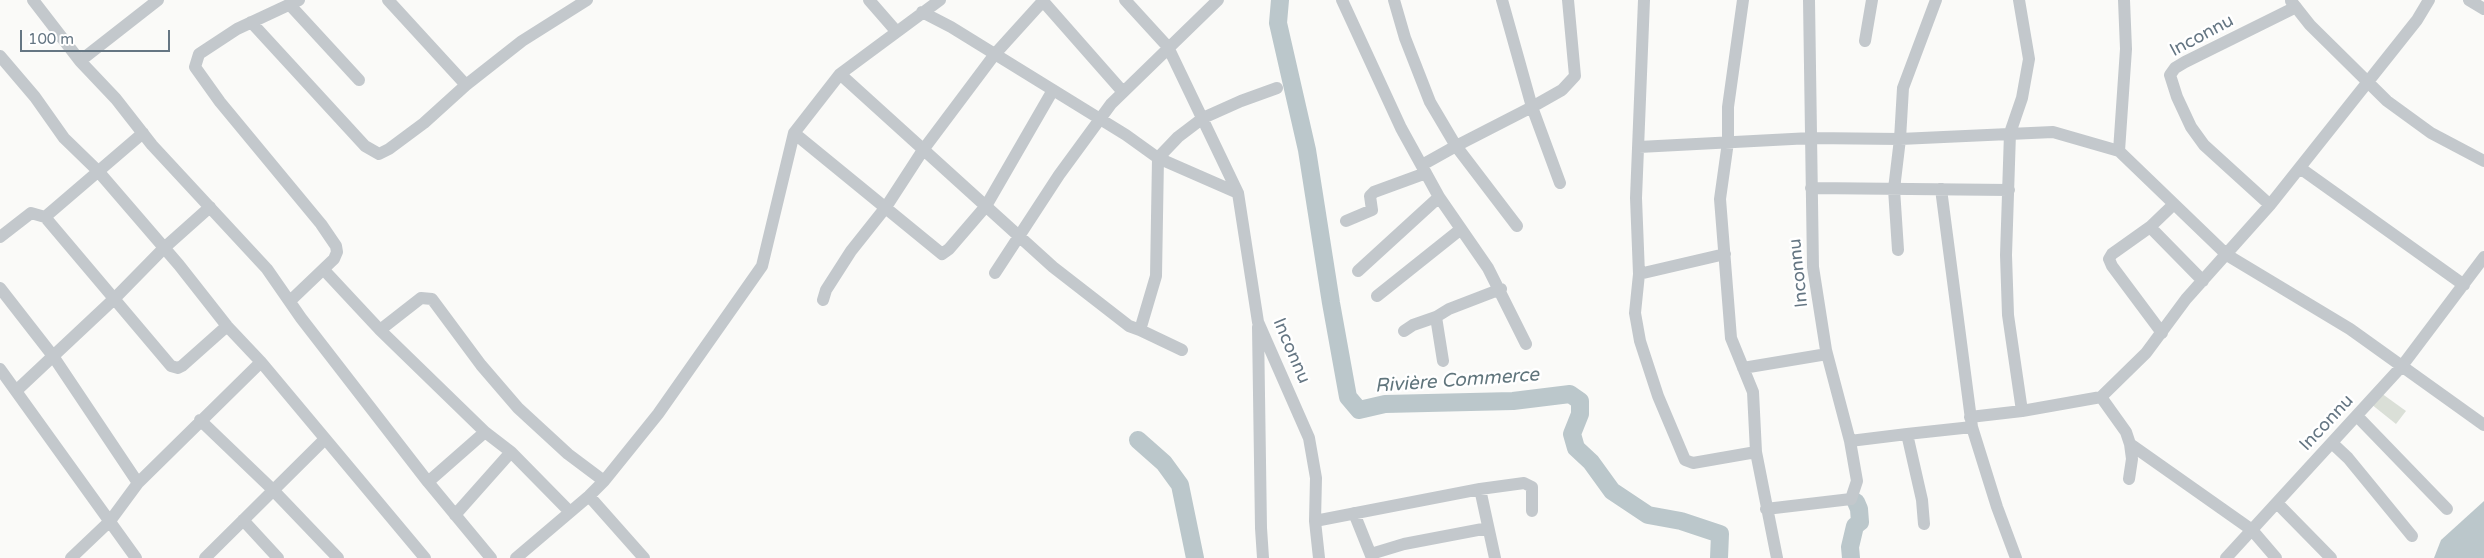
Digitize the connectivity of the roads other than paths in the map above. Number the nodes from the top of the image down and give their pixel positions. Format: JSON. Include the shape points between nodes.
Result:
{"nodes":[{"id":1,"x":33,"y":0,"type":"edge"},
{"id":2,"x":158,"y":0,"type":"edge"},
{"id":3,"x":388,"y":0,"type":"edge"},
{"id":4,"x":587,"y":0,"type":"edge"},
{"id":5,"x":869,"y":0,"type":"edge"},
{"id":6,"x":940,"y":0,"type":"edge"},
{"id":7,"x":1125,"y":0,"type":"edge"},
{"id":8,"x":1218,"y":0,"type":"edge"},
{"id":9,"x":1342,"y":0,"type":"edge"},
{"id":10,"x":1394,"y":0,"type":"edge"},
{"id":11,"x":1502,"y":0,"type":"edge"},
{"id":12,"x":1568,"y":0,"type":"edge"},
{"id":13,"x":1644,"y":0,"type":"edge"},
{"id":14,"x":1743,"y":0,"type":"edge"},
{"id":15,"x":1809,"y":0,"type":"edge"},
{"id":16,"x":1872,"y":0,"type":"edge"},
{"id":17,"x":1936,"y":0,"type":"edge"},
{"id":18,"x":2019,"y":0,"type":"edge"},
{"id":19,"x":2124,"y":0,"type":"edge"},
{"id":20,"x":2429,"y":0,"type":"edge"},
{"id":21,"x":1042,"y":1,"type":"edge"},
{"id":22,"x":294,"y":2,"type":"edge"},
{"id":23,"x":2293,"y":4,"type":"edge"},
{"id":24,"x":922,"y":12,"type":"junction"},
{"id":25,"x":251,"y":22,"type":"junction"},
{"id":26,"x":896,"y":32,"type":"junction"},
{"id":27,"x":1865,"y":41,"type":"dead end"},
{"id":28,"x":1168,"y":47,"type":"junction"},
{"id":29,"x":995,"y":54,"type":"junction"},
{"id":30,"x":0,"y":56,"type":"edge"},
{"id":31,"x":80,"y":61,"type":"junction"},
{"id":32,"x":840,"y":74,"type":"junction"},
{"id":33,"x":359,"y":80,"type":"dead end"},
{"id":34,"x":2367,"y":83,"type":"junction"},
{"id":35,"x":466,"y":85,"type":"junction"},
{"id":36,"x":1278,"y":88,"type":"dead end"},
{"id":37,"x":1053,"y":90,"type":"junction"},
{"id":38,"x":1123,"y":92,"type":"junction"},
{"id":39,"x":1532,"y":107,"type":"junction"},
{"id":40,"x":1099,"y":118,"type":"junction"},
{"id":41,"x":1203,"y":118,"type":"junction"},
{"id":42,"x":143,"y":133,"type":"junction"},
{"id":43,"x":794,"y":133,"type":"junction"},
{"id":44,"x":2010,"y":133,"type":"junction"},
{"id":45,"x":1811,"y":138,"type":"junction"},
{"id":46,"x":1900,"y":138,"type":"junction"},
{"id":47,"x":1728,"y":142,"type":"junction"},
{"id":48,"x":1456,"y":146,"type":"junction"},
{"id":49,"x":1639,"y":147,"type":"junction"},
{"id":50,"x":923,"y":150,"type":"junction"},
{"id":51,"x":2118,"y":151,"type":"junction"},
{"id":52,"x":1158,"y":158,"type":"junction"},
{"id":53,"x":2484,"y":161,"type":"edge"},
{"id":54,"x":2300,"y":168,"type":"junction"},
{"id":55,"x":1424,"y":169,"type":"junction"},
{"id":56,"x":98,"y":171,"type":"junction"},
{"id":57,"x":1560,"y":183,"type":"dead end"},
{"id":58,"x":1811,"y":188,"type":"junction"},
{"id":59,"x":1894,"y":189,"type":"junction"},
{"id":60,"x":1941,"y":189,"type":"junction"},
{"id":61,"x":2009,"y":190,"type":"junction"},
{"id":62,"x":1238,"y":193,"type":"junction"},
{"id":63,"x":1439,"y":197,"type":"junction"},
{"id":64,"x":2174,"y":204,"type":"junction"},
{"id":65,"x":986,"y":206,"type":"junction"},
{"id":66,"x":2270,"y":206,"type":"junction"},
{"id":67,"x":210,"y":207,"type":"junction"},
{"id":68,"x":886,"y":207,"type":"junction"},
{"id":69,"x":45,"y":217,"type":"junction"},
{"id":70,"x":1346,"y":221,"type":"dead end"},
{"id":71,"x":1517,"y":226,"type":"dead end"},
{"id":72,"x":2150,"y":227,"type":"junction"},
{"id":73,"x":1461,"y":228,"type":"junction"},
{"id":74,"x":1020,"y":236,"type":"junction"},
{"id":75,"x":0,"y":237,"type":"edge"},
{"id":76,"x":164,"y":248,"type":"junction"},
{"id":77,"x":1898,"y":250,"type":"dead end"},
{"id":78,"x":1726,"y":254,"type":"junction"},
{"id":79,"x":2227,"y":255,"type":"junction"},
{"id":80,"x":2484,"y":257,"type":"edge"},
{"id":81,"x":324,"y":270,"type":"junction"},
{"id":82,"x":1358,"y":271,"type":"dead end"},
{"id":83,"x":995,"y":273,"type":"dead end"},
{"id":84,"x":1639,"y":274,"type":"junction"},
{"id":85,"x":2203,"y":281,"type":"junction"},
{"id":86,"x":2464,"y":285,"type":"junction"},
{"id":87,"x":0,"y":288,"type":"edge"},
{"id":88,"x":1501,"y":289,"type":"junction"},
{"id":89,"x":1377,"y":296,"type":"dead end"},
{"id":90,"x":114,"y":299,"type":"junction"},
{"id":91,"x":290,"y":300,"type":"junction"},
{"id":92,"x":823,"y":300,"type":"dead end"},
{"id":93,"x":1436,"y":318,"type":"junction"},
{"id":94,"x":1258,"y":322,"type":"junction"},
{"id":95,"x":227,"y":326,"type":"junction"},
{"id":96,"x":380,"y":330,"type":"junction"},
{"id":97,"x":1140,"y":330,"type":"junction"},
{"id":98,"x":1404,"y":331,"type":"dead end"},
{"id":99,"x":2162,"y":333,"type":"junction"},
{"id":100,"x":1526,"y":344,"type":"dead end"},
{"id":101,"x":1182,"y":350,"type":"dead end"},
{"id":102,"x":1827,"y":354,"type":"junction"},
{"id":103,"x":53,"y":356,"type":"junction"},
{"id":104,"x":1443,"y":361,"type":"dead end"},
{"id":105,"x":261,"y":362,"type":"junction"},
{"id":106,"x":2402,"y":366,"type":"junction"},
{"id":107,"x":1743,"y":368,"type":"junction"},
{"id":108,"x":0,"y":370,"type":"edge"},
{"id":109,"x":17,"y":390,"type":"junction"},
{"id":110,"x":2101,"y":397,"type":"junction"},
{"id":111,"x":2022,"y":411,"type":"junction"},
{"id":112,"x":2357,"y":416,"type":"junction"},
{"id":113,"x":200,"y":420,"type":"junction"},
{"id":114,"x":1971,"y":422,"type":"junction"},
{"id":115,"x":2484,"y":425,"type":"edge"},
{"id":116,"x":485,"y":432,"type":"junction"},
{"id":117,"x":1906,"y":434,"type":"junction"},
{"id":118,"x":325,"y":439,"type":"junction"},
{"id":119,"x":1850,"y":441,"type":"junction"},
{"id":120,"x":2332,"y":443,"type":"junction"},
{"id":121,"x":2130,"y":444,"type":"junction"},
{"id":122,"x":511,"y":452,"type":"junction"},
{"id":123,"x":1756,"y":452,"type":"junction"},
{"id":124,"x":2129,"y":479,"type":"dead end"},
{"id":125,"x":604,"y":481,"type":"junction"},
{"id":126,"x":428,"y":482,"type":"junction"},
{"id":127,"x":138,"y":484,"type":"junction"},
{"id":128,"x":272,"y":489,"type":"junction"},
{"id":129,"x":1480,"y":489,"type":"junction"},
{"id":130,"x":589,"y":496,"type":"junction"},
{"id":131,"x":2277,"y":503,"type":"junction"},
{"id":132,"x":1766,"y":509,"type":"junction"},
{"id":133,"x":2447,"y":509,"type":"dead end"},
{"id":134,"x":1532,"y":511,"type":"dead end"},
{"id":135,"x":570,"y":512,"type":"junction"},
{"id":136,"x":1354,"y":513,"type":"junction"},
{"id":137,"x":455,"y":515,"type":"junction"},
{"id":138,"x":243,"y":520,"type":"junction"},
{"id":139,"x":1315,"y":520,"type":"junction"},
{"id":140,"x":110,"y":521,"type":"junction"},
{"id":141,"x":1924,"y":524,"type":"dead end"},
{"id":142,"x":1488,"y":528,"type":"junction"},
{"id":143,"x":2252,"y":530,"type":"junction"},
{"id":144,"x":2412,"y":536,"type":"dead end"},
{"id":145,"x":1318,"y":555,"type":"edge"},
{"id":146,"x":1371,"y":556,"type":"edge"},
{"id":147,"x":75,"y":557,"type":"edge"},
{"id":148,"x":421,"y":557,"type":"edge"},
{"id":149,"x":136,"y":558,"type":"edge"},
{"id":150,"x":206,"y":558,"type":"edge"},
{"id":151,"x":278,"y":558,"type":"edge"},
{"id":152,"x":338,"y":558,"type":"edge"},
{"id":153,"x":491,"y":558,"type":"edge"},
{"id":154,"x":516,"y":558,"type":"edge"},
{"id":155,"x":644,"y":558,"type":"edge"},
{"id":156,"x":1263,"y":558,"type":"edge"},
{"id":157,"x":1495,"y":558,"type":"edge"},
{"id":158,"x":1778,"y":558,"type":"edge"},
{"id":159,"x":2016,"y":558,"type":"edge"},
{"id":160,"x":2226,"y":558,"type":"edge"},
{"id":161,"x":2276,"y":558,"type":"edge"},
{"id":162,"x":2331,"y":558,"type":"edge"}],
"edges":[{"from":1,"to":31,"type":"street"},
{"from":2,"to":31,"type":"street"},
{"from":3,"to":35,"type":"street"},
{"from":4,"to":35,"type":"street","via":[[522,41]]},
{"from":5,"to":26,"type":"street"},
{"from":6,"to":24,"type":"street"},
{"from":7,"to":28,"type":"street","name":"Inconnu"},
{"from":8,"to":28,"type":"street"},
{"from":9,"to":55,"type":"street","via":[[1400,128]]},
{"from":10,"to":48,"type":"street","via":[[1430,102]]},
{"from":11,"to":39,"type":"street"},
{"from":12,"to":39,"type":"street","via":[[1575,76],[1562,90]]},
{"from":13,"to":49,"type":"street"},
{"from":14,"to":47,"type":"street","via":[[1728,107]]},
{"from":15,"to":45,"type":"street","name":"Inconnu"},
{"from":16,"to":27,"type":"street"},
{"from":17,"to":46,"type":"street","via":[[1903,88]]},
{"from":18,"to":44,"type":"street","via":[[2030,59]]},
{"from":19,"to":51,"type":"street","via":[[2126,50]]},
{"from":20,"to":34,"type":"street"},
{"from":21,"to":29,"type":"street"},
{"from":21,"to":38,"type":"street"},
{"from":22,"to":25,"type":"street"},
{"from":22,"to":33,"type":"street"},
{"from":23,"to":34,"type":"street","name":"Inconnu"},
{"from":23,"to":66,"type":"street","name":"Inconnu","via":[[2185,62],[2170,75],[2176,97],[2204,144]]},
{"from":24,"to":26,"type":"street"},
{"from":24,"to":29,"type":"street"},
{"from":25,"to":35,"type":"street","via":[[365,146],[379,154],[424,123]]},
{"from":25,"to":81,"type":"street","via":[[200,54],[195,67],[336,246],[338,252]]},
{"from":26,"to":32,"type":"street"},
{"from":28,"to":38,"type":"street"},
{"from":28,"to":41,"type":"street","name":"Inconnu"},
{"from":29,"to":37,"type":"street"},
{"from":29,"to":50,"type":"street"},
{"from":30,"to":56,"type":"street","via":[[64,138]]},
{"from":31,"to":42,"type":"street"},
{"from":32,"to":43,"type":"street"},
{"from":32,"to":50,"type":"street"},
{"from":34,"to":53,"type":"street","name":"Inconnu","via":[[2430,132]]},
{"from":34,"to":54,"type":"street"},
{"from":36,"to":41,"type":"street","via":[[1241,100]]},
{"from":37,"to":40,"type":"street"},
{"from":37,"to":65,"type":"street"},
{"from":38,"to":40,"type":"street"},
{"from":39,"to":48,"type":"street"},
{"from":39,"to":57,"type":"street"},
{"from":40,"to":52,"type":"street"},
{"from":40,"to":74,"type":"street"},
{"from":41,"to":52,"type":"street"},
{"from":41,"to":62,"type":"street","name":"Inconnu"},
{"from":42,"to":56,"type":"street"},
{"from":42,"to":67,"type":"street"},
{"from":43,"to":68,"type":"street"},
{"from":43,"to":125,"type":"street","via":[[762,266],[658,414]]},
{"from":44,"to":46,"type":"street"},
{"from":44,"to":51,"type":"street","via":[[2053,132]]},
{"from":44,"to":61,"type":"street"},
{"from":45,"to":46,"type":"street"},
{"from":45,"to":47,"type":"street"},
{"from":45,"to":58,"type":"street","name":"Inconnu"},
{"from":46,"to":59,"type":"street"},
{"from":47,"to":49,"type":"street"},
{"from":47,"to":78,"type":"street","via":[[1720,199]]},
{"from":48,"to":55,"type":"street"},
{"from":48,"to":71,"type":"street"},
{"from":49,"to":84,"type":"street","via":[[1636,198]]},
{"from":50,"to":65,"type":"street"},
{"from":50,"to":68,"type":"street"},
{"from":51,"to":64,"type":"street"},
{"from":52,"to":62,"type":"street"},
{"from":52,"to":97,"type":"street","via":[[1156,276]]},
{"from":54,"to":66,"type":"street"},
{"from":54,"to":86,"type":"street"},
{"from":55,"to":63,"type":"street"},
{"from":55,"to":70,"type":"street","via":[[1374,192],[1370,196],[1372,210]]},
{"from":56,"to":69,"type":"street"},
{"from":56,"to":76,"type":"street"},
{"from":58,"to":59,"type":"street"},
{"from":58,"to":102,"type":"street","name":"Inconnu","via":[[1813,267]]},
{"from":59,"to":60,"type":"street"},
{"from":59,"to":77,"type":"street"},
{"from":60,"to":61,"type":"street"},
{"from":60,"to":114,"type":"street"},
{"from":61,"to":111,"type":"street","via":[[2008,316]]},
{"from":62,"to":94,"type":"street","name":"Inconnu"},
{"from":63,"to":73,"type":"street"},
{"from":63,"to":82,"type":"street"},
{"from":64,"to":72,"type":"street"},
{"from":64,"to":79,"type":"street"},
{"from":65,"to":68,"type":"street","via":[[942,254]]},
{"from":65,"to":74,"type":"street"},
{"from":66,"to":79,"type":"street"},
{"from":67,"to":76,"type":"street"},
{"from":67,"to":91,"type":"street","via":[[267,269]]},
{"from":68,"to":92,"type":"street","via":[[851,250]]},
{"from":69,"to":75,"type":"street","via":[[31,214]]},
{"from":69,"to":90,"type":"street"},
{"from":72,"to":85,"type":"street"},
{"from":72,"to":99,"type":"street","via":[[2109,259]]},
{"from":73,"to":88,"type":"street"},
{"from":73,"to":89,"type":"street"},
{"from":74,"to":83,"type":"street"},
{"from":74,"to":97,"type":"street","via":[[1085,293],[1129,326]]},
{"from":76,"to":90,"type":"street"},
{"from":76,"to":95,"type":"street"},
{"from":78,"to":84,"type":"street"},
{"from":78,"to":107,"type":"street","via":[[1731,338]]},
{"from":79,"to":85,"type":"street"},
{"from":79,"to":106,"type":"street","via":[[2350,330]]},
{"from":80,"to":86,"type":"street","name":"Inconnu"},
{"from":81,"to":91,"type":"street"},
{"from":81,"to":96,"type":"street"},
{"from":84,"to":123,"type":"street","via":[[1635,313],[1640,341],[1658,396],[1685,460],[1693,463]]},
{"from":85,"to":99,"type":"street"},
{"from":86,"to":106,"type":"street","name":"Inconnu"},
{"from":87,"to":103,"type":"street"},
{"from":88,"to":93,"type":"street","via":[[1449,309]]},
{"from":88,"to":100,"type":"street"},
{"from":90,"to":95,"type":"street","via":[[171,366],[178,368]]},
{"from":90,"to":103,"type":"street"},
{"from":91,"to":126,"type":"street"},
{"from":93,"to":98,"type":"street"},
{"from":93,"to":104,"type":"street"},
{"from":94,"to":139,"type":"street","name":"Inconnu","via":[[1309,438],[1316,478]]},
{"from":94,"to":156,"type":"street"},
{"from":95,"to":105,"type":"street"},
{"from":96,"to":116,"type":"street"},
{"from":96,"to":125,"type":"street","via":[[421,298],[432,299],[481,366],[518,408],[568,454]]},
{"from":97,"to":101,"type":"street"},
{"from":99,"to":110,"type":"street"},
{"from":102,"to":107,"type":"street"},
{"from":102,"to":119,"type":"street","name":"Inconnu"},
{"from":103,"to":109,"type":"street"},
{"from":103,"to":127,"type":"street"},
{"from":105,"to":113,"type":"street"},
{"from":105,"to":118,"type":"street"},
{"from":106,"to":112,"type":"street","name":"Inconnu"},
{"from":106,"to":115,"type":"street"},
{"from":107,"to":123,"type":"street","via":[[1753,392]]},
{"from":108,"to":109,"type":"street"},
{"from":109,"to":140,"type":"street"},
{"from":110,"to":111,"type":"street"},
{"from":110,"to":121,"type":"street","via":[[2126,432]]},
{"from":111,"to":114,"type":"street"},
{"from":112,"to":120,"type":"street","name":"Inconnu"},
{"from":112,"to":133,"type":"street"},
{"from":113,"to":127,"type":"street"},
{"from":113,"to":128,"type":"street"},
{"from":114,"to":117,"type":"street"},
{"from":114,"to":159,"type":"street"},
{"from":116,"to":122,"type":"street"},
{"from":116,"to":126,"type":"street"},
{"from":117,"to":119,"type":"street"},
{"from":117,"to":141,"type":"street","via":[[1922,500]]},
{"from":118,"to":128,"type":"street"},
{"from":118,"to":148,"type":"street"},
{"from":119,"to":132,"type":"street","name":"Inconnu","via":[[1857,481],[1851,499]]},
{"from":120,"to":131,"type":"street","name":"Inconnu"},
{"from":120,"to":144,"type":"street"},
{"from":121,"to":124,"type":"street"},
{"from":121,"to":143,"type":"street"},
{"from":122,"to":135,"type":"street"},
{"from":122,"to":137,"type":"street"},
{"from":123,"to":132,"type":"street"},
{"from":125,"to":130,"type":"street"},
{"from":126,"to":137,"type":"street"},
{"from":127,"to":140,"type":"street"},
{"from":128,"to":138,"type":"street"},
{"from":128,"to":152,"type":"street"},
{"from":129,"to":134,"type":"street","via":[[1524,484],[1532,487]]},
{"from":129,"to":136,"type":"street"},
{"from":129,"to":142,"type":"street"},
{"from":130,"to":135,"type":"street"},
{"from":130,"to":155,"type":"street"},
{"from":131,"to":143,"type":"street","name":"Inconnu"},
{"from":131,"to":162,"type":"street"},
{"from":132,"to":158,"type":"street"},
{"from":135,"to":154,"type":"street"},
{"from":136,"to":139,"type":"street"},
{"from":136,"to":146,"type":"street"},
{"from":137,"to":153,"type":"street"},
{"from":138,"to":150,"type":"street"},
{"from":138,"to":151,"type":"street"},
{"from":139,"to":145,"type":"street","name":"Inconnu"},
{"from":140,"to":147,"type":"street"},
{"from":140,"to":149,"type":"street"},
{"from":142,"to":146,"type":"street","via":[[1404,544]]},
{"from":142,"to":157,"type":"street"},
{"from":143,"to":160,"type":"street","name":"Inconnu"},
{"from":143,"to":161,"type":"street"}]}
